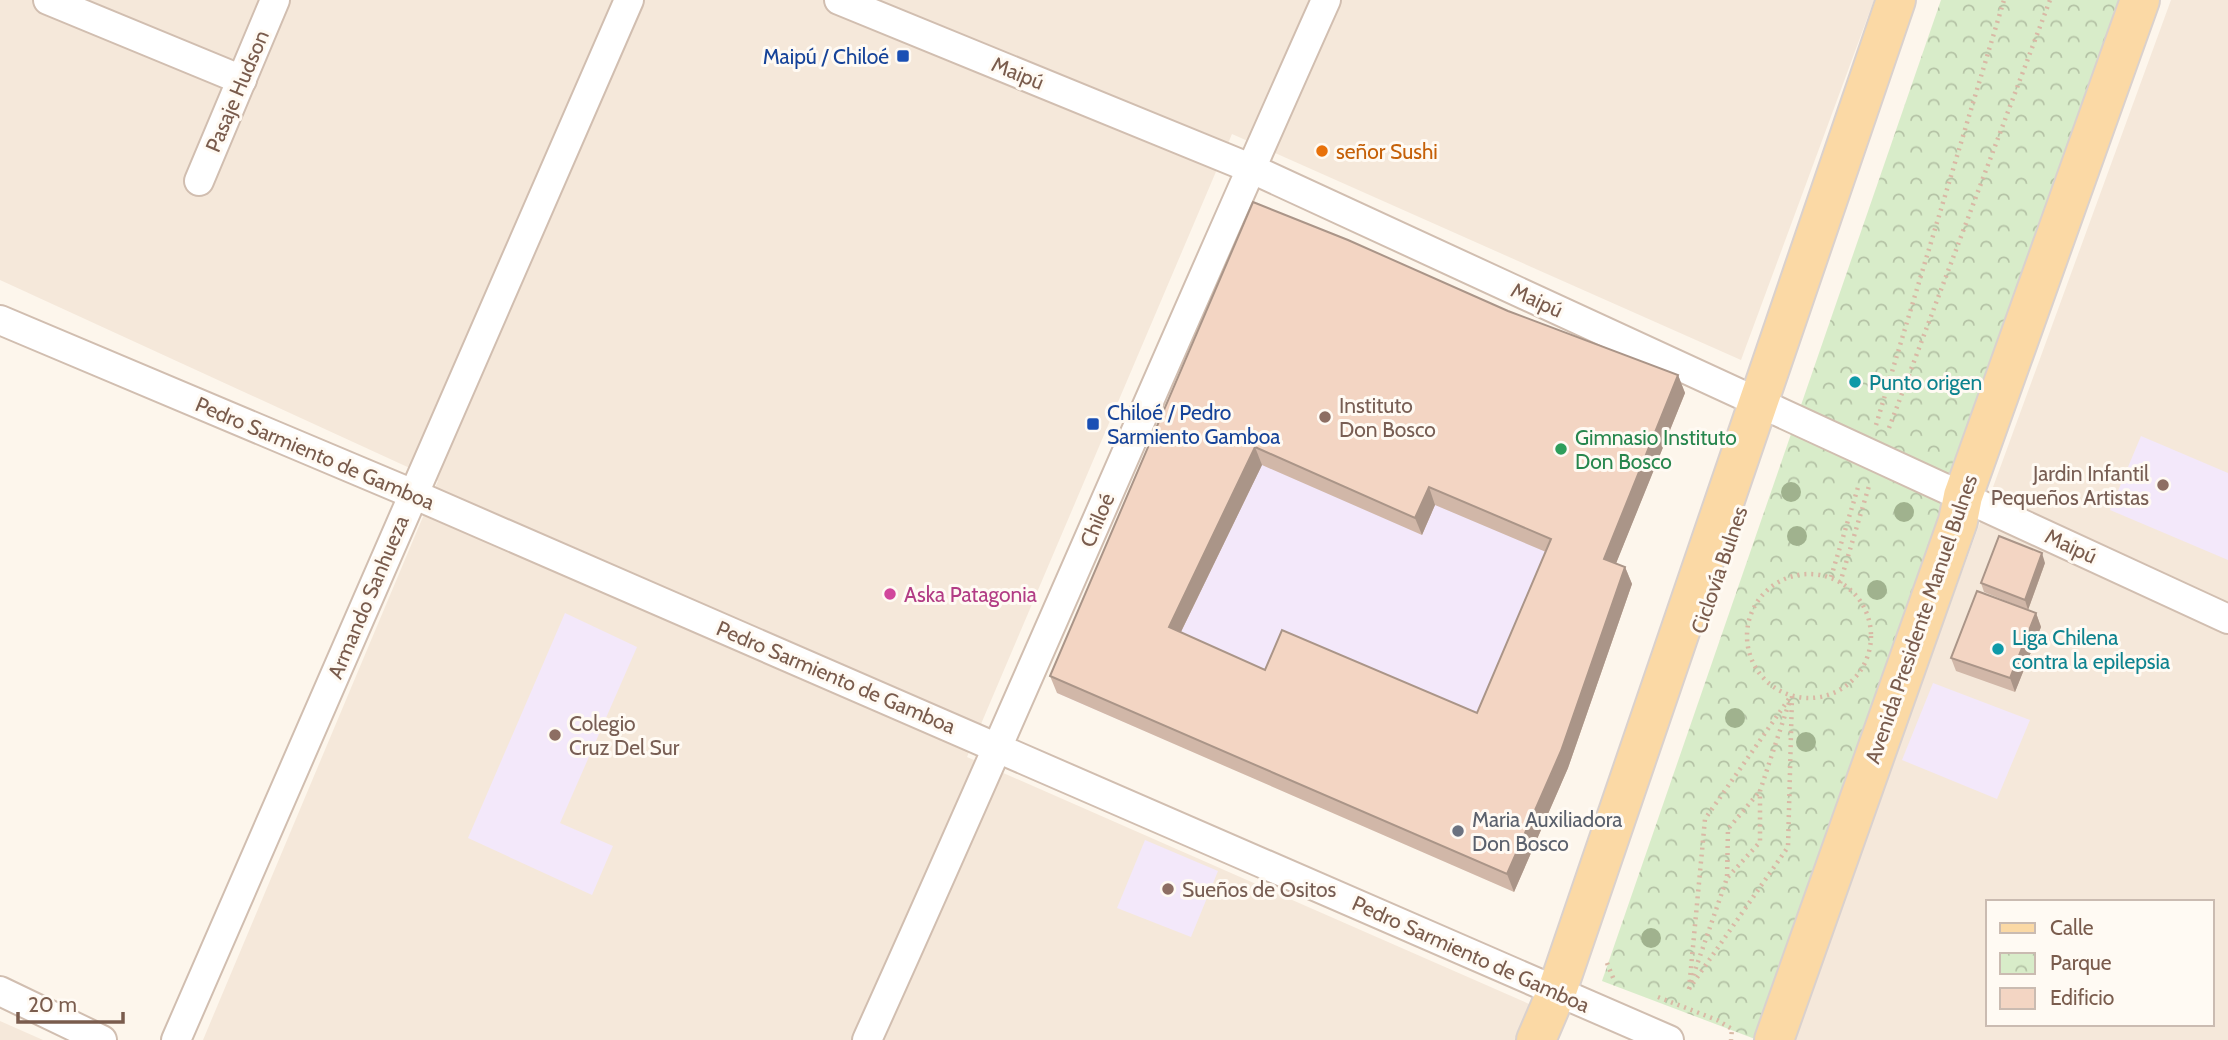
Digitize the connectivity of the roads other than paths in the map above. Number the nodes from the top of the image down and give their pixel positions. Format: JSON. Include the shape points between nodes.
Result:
{"nodes":[{"id":1,"x":48,"y":0,"type":"edge"},
{"id":2,"x":275,"y":0,"type":"edge"},
{"id":3,"x":629,"y":0,"type":"edge"},
{"id":4,"x":839,"y":0,"type":"edge"},
{"id":5,"x":1326,"y":0,"type":"edge"},
{"id":6,"x":1896,"y":0,"type":"edge"},
{"id":7,"x":2140,"y":0,"type":"edge"},
{"id":8,"x":242,"y":80,"type":"junction"},
{"id":9,"x":1250,"y":168,"type":"junction"},
{"id":10,"x":199,"y":181,"type":"dead end"},
{"id":11,"x":0,"y":320,"type":"edge"},
{"id":12,"x":1757,"y":401,"type":"junction"},
{"id":13,"x":413,"y":494,"type":"junction"},
{"id":14,"x":1963,"y":496,"type":"junction"},
{"id":15,"x":2228,"y":619,"type":"edge"},
{"id":16,"x":999,"y":747,"type":"junction"},
{"id":17,"x":0,"y":991,"type":"edge"},
{"id":18,"x":1557,"y":991,"type":"junction"},
{"id":19,"x":102,"y":1040,"type":"edge"},
{"id":20,"x":176,"y":1040,"type":"edge"},
{"id":21,"x":867,"y":1040,"type":"edge"},
{"id":22,"x":1536,"y":1040,"type":"edge"},
{"id":23,"x":1670,"y":1040,"type":"edge"},
{"id":24,"x":1774,"y":1040,"type":"edge"}],
"edges":[{"from":1,"to":8,"type":"street"},
{"from":2,"to":8,"type":"street","name":"Pasaje Hudson"},
{"from":3,"to":13,"type":"street","name":"Armando Sanhueza"},
{"from":4,"to":9,"type":"street","name":"Maipú"},
{"from":5,"to":9,"type":"street","name":"Chiloé"},
{"from":6,"to":12,"type":"main road"},
{"from":7,"to":14,"type":"main road","name":"Avenida Presidente Manuel Bulnes"},
{"from":8,"to":10,"type":"street","name":"Pasaje Hudson"},
{"from":9,"to":12,"type":"street","name":"Maipú"},
{"from":9,"to":16,"type":"street","name":"Chiloé"},
{"from":11,"to":13,"type":"street","name":"Pedro Sarmiento de Gamboa"},
{"from":12,"to":14,"type":"street","name":"Maipú"},
{"from":12,"to":18,"type":"main road"},
{"from":13,"to":16,"type":"street","name":"Pedro Sarmiento de Gamboa"},
{"from":13,"to":20,"type":"street","name":"Armando Sanhueza"},
{"from":14,"to":15,"type":"street","name":"Maipú"},
{"from":14,"to":24,"type":"main road","name":"Avenida Presidente Manuel Bulnes"},
{"from":16,"to":18,"type":"street","name":"Pedro Sarmiento de Gamboa"},
{"from":16,"to":21,"type":"street","name":"Chiloé"},
{"from":17,"to":19,"type":"street"},
{"from":18,"to":22,"type":"main road"},
{"from":18,"to":23,"type":"street","name":"Pedro Sarmiento de Gamboa"}]}
